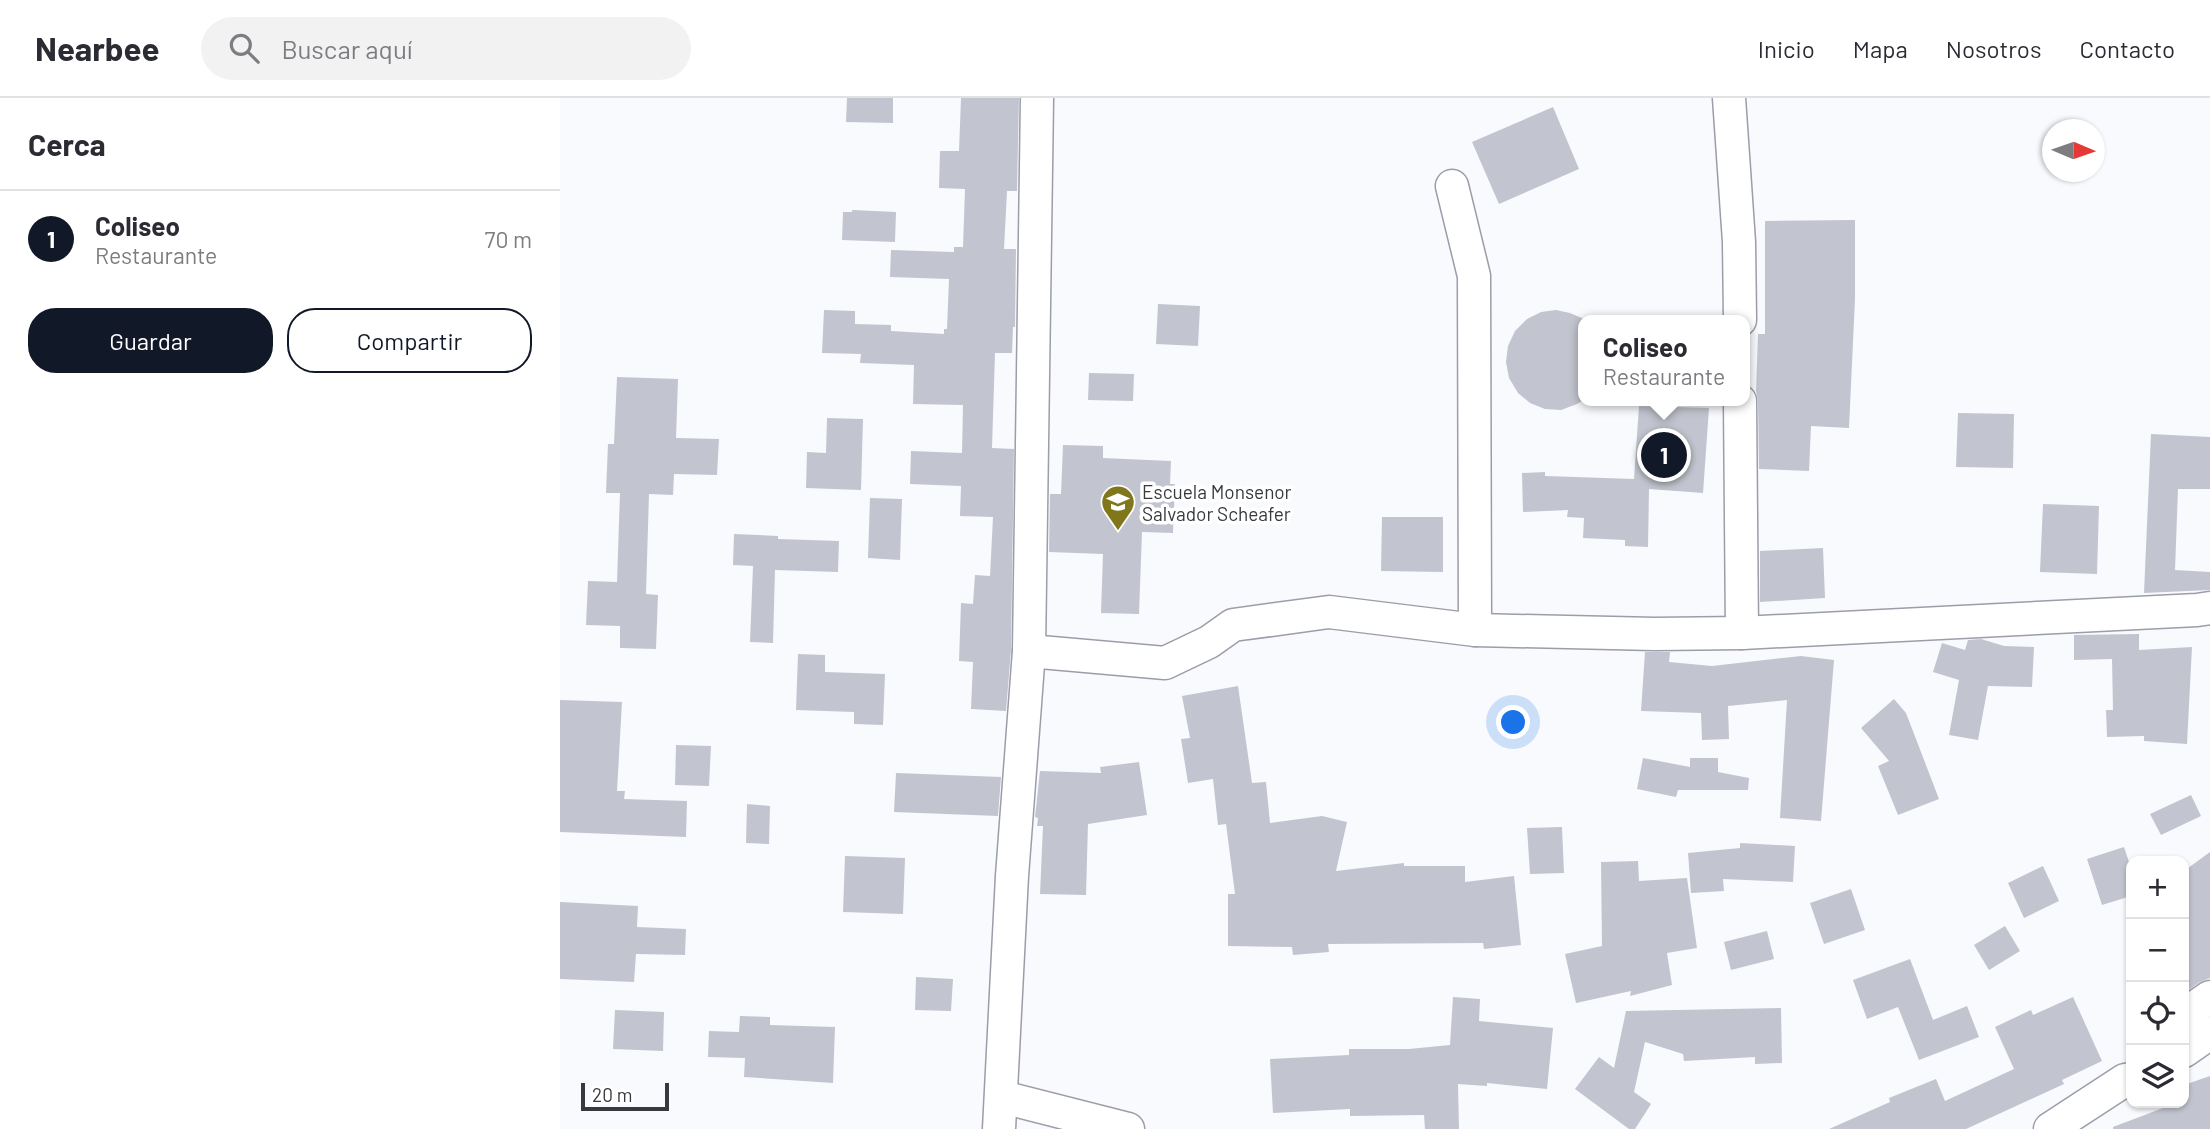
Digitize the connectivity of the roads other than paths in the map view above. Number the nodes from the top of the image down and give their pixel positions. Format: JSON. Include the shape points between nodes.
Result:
{"nodes":[{"id":1,"x":1037,"y":98,"type":"edge"},
{"id":2,"x":1729,"y":98,"type":"edge"},
{"id":3,"x":1452,"y":186,"type":"dead end"},
{"id":4,"x":1740,"y":315,"type":"edge"},
{"id":5,"x":1740,"y":406,"type":"edge"},
{"id":6,"x":2210,"y":608,"type":"edge"},
{"id":7,"x":1475,"y":630,"type":"junction"},
{"id":8,"x":1742,"y":632,"type":"junction"},
{"id":9,"x":1029,"y":651,"type":"junction"},
{"id":10,"x":2210,"y":997,"type":"edge"},
{"id":11,"x":2189,"y":1012,"type":"edge"},
{"id":12,"x":2210,"y":1033,"type":"edge"},
{"id":13,"x":2189,"y":1048,"type":"edge"},
{"id":14,"x":2126,"y":1074,"type":"edge"},
{"id":15,"x":1002,"y":1097,"type":"junction"},
{"id":16,"x":999,"y":1129,"type":"edge"},
{"id":17,"x":1128,"y":1129,"type":"edge"},
{"id":18,"x":2050,"y":1129,"type":"edge"}],
"edges":[{"from":1,"to":9,"type":"street"},
{"from":2,"to":4,"type":"street"},
{"from":3,"to":7,"type":"street","via":[[1474,276]]},
{"from":5,"to":8,"type":"street"},
{"from":6,"to":8,"type":"street"},
{"from":7,"to":8,"type":"street"},
{"from":7,"to":9,"type":"street","via":[[1329,612],[1233,625],[1165,663]]},
{"from":9,"to":15,"type":"street"},
{"from":10,"to":11,"type":"street"},
{"from":12,"to":13,"type":"street"},
{"from":14,"to":18,"type":"street"},
{"from":15,"to":16,"type":"street"},
{"from":15,"to":17,"type":"street"}]}
